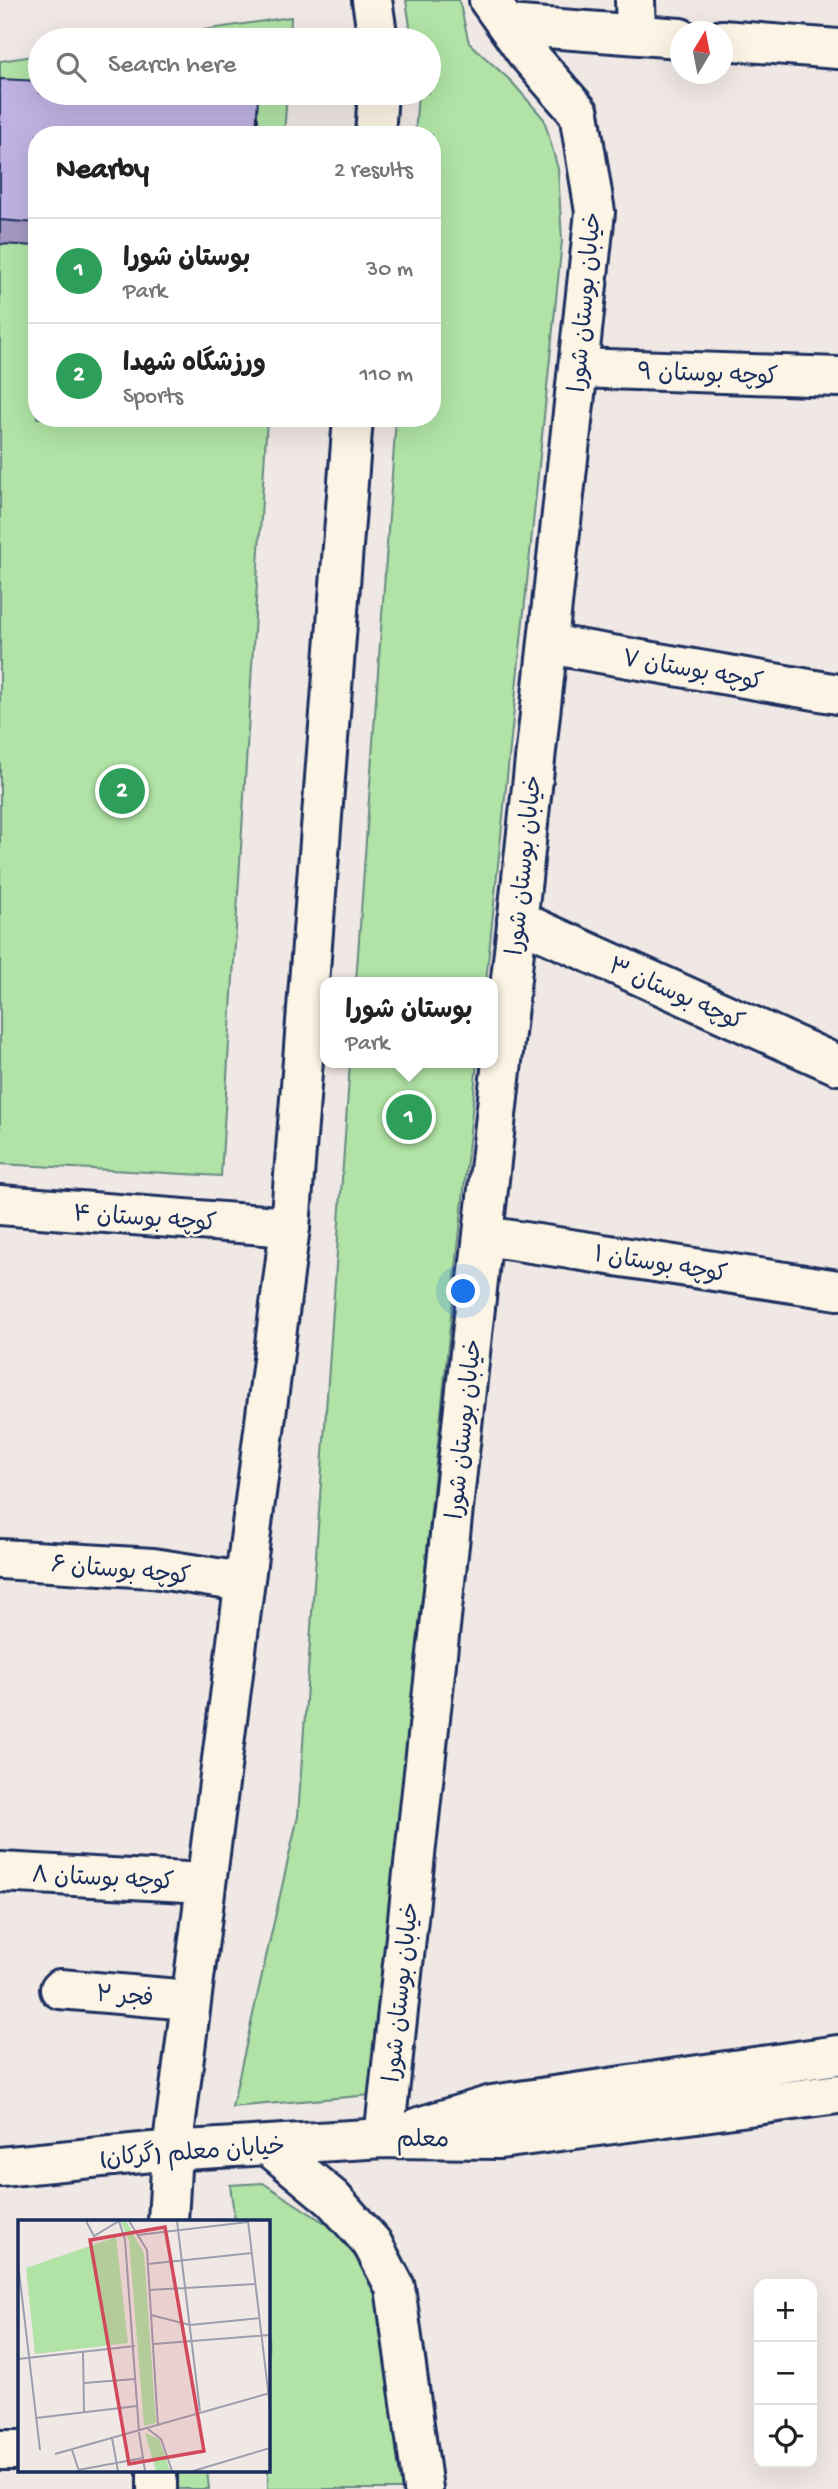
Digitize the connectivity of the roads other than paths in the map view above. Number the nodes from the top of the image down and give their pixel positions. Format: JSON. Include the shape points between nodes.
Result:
{"nodes":[{"id":1,"x":372,"y":0,"type":"edge"},
{"id":2,"x":498,"y":13,"type":"edge"},
{"id":3,"x":636,"y":17,"type":"edge"},
{"id":4,"x":376,"y":28,"type":"edge"},
{"id":5,"x":670,"y":32,"type":"edge"},
{"id":6,"x":733,"y":41,"type":"edge"},
{"id":7,"x":838,"y":49,"type":"edge"},
{"id":8,"x":377,"y":105,"type":"edge"},
{"id":9,"x":376,"y":126,"type":"edge"},
{"id":10,"x":578,"y":368,"type":"junction"},
{"id":11,"x":838,"y":377,"type":"edge"},
{"id":12,"x":352,"y":427,"type":"edge"},
{"id":13,"x":548,"y":644,"type":"junction"},
{"id":14,"x":838,"y":694,"type":"edge"},
{"id":15,"x":517,"y":920,"type":"junction"},
{"id":16,"x":838,"y":1065,"type":"edge"},
{"id":17,"x":0,"y":1205,"type":"edge"},
{"id":18,"x":290,"y":1227,"type":"junction"},
{"id":19,"x":485,"y":1236,"type":"junction"},
{"id":20,"x":838,"y":1290,"type":"edge"},
{"id":21,"x":0,"y":1559,"type":"edge"},
{"id":22,"x":242,"y":1582,"type":"junction"},
{"id":23,"x":0,"y":1872,"type":"edge"},
{"id":24,"x":205,"y":1883,"type":"junction"},
{"id":25,"x":61,"y":1989,"type":"dead end"},
{"id":26,"x":190,"y":2000,"type":"junction"},
{"id":27,"x":838,"y":2055,"type":"edge"},
{"id":28,"x":838,"y":2094,"type":"edge"},
{"id":29,"x":384,"y":2138,"type":"junction"},
{"id":30,"x":269,"y":2146,"type":"junction"},
{"id":31,"x":172,"y":2151,"type":"junction"},
{"id":32,"x":0,"y":2167,"type":"edge"},
{"id":33,"x":169,"y":2220,"type":"edge"},
{"id":34,"x":0,"y":2450,"type":"edge"},
{"id":35,"x":18,"y":2450,"type":"edge"},
{"id":36,"x":423,"y":2489,"type":"edge"}],
"edges":[{"from":1,"to":4,"type":"main road"},
{"from":2,"to":3,"type":"main road"},
{"from":2,"to":10,"type":"main road","name":"خیابان بوستان شورا","via":[[579,113],[595,212]]},
{"from":3,"to":5,"type":"main road"},
{"from":6,"to":7,"type":"main road"},
{"from":8,"to":9,"type":"main road"},
{"from":10,"to":11,"type":"main road","name":"کوچه بوستان ۹"},
{"from":10,"to":13,"type":"main road","name":"خیابان بوستان شورا"},
{"from":12,"to":18,"type":"main road"},
{"from":13,"to":14,"type":"main road","name":"کوچه بوستان ۷"},
{"from":13,"to":15,"type":"main road","name":"خیابان بوستان شورا"},
{"from":15,"to":16,"type":"main road","name":"کوچه بوستان ۳"},
{"from":15,"to":19,"type":"main road","name":"خیابان بوستان شورا"},
{"from":17,"to":18,"type":"main road","name":"کوچه بوستان ۴"},
{"from":18,"to":22,"type":"main road"},
{"from":19,"to":20,"type":"main road","name":"کوچه بوستان ۱"},
{"from":19,"to":29,"type":"main road","name":"خیابان بوستان شورا"},
{"from":21,"to":22,"type":"main road","name":"کوچه بوستان ۶","via":[[153,1568]]},
{"from":22,"to":24,"type":"main road"},
{"from":23,"to":24,"type":"main road","name":"کوچه بوستان ۸"},
{"from":24,"to":26,"type":"main road"},
{"from":25,"to":26,"type":"main road","name":"فجر ۲"},
{"from":26,"to":31,"type":"main road"},
{"from":27,"to":29,"type":"main road","name":"معلم","via":[[492,2105]]},
{"from":28,"to":29,"type":"main road","name":"معلم","via":[[500,2139]]},
{"from":29,"to":30,"type":"main road","name":"خیابان معلم (گرکان)"},
{"from":30,"to":31,"type":"main road","name":"خیابان معلم (گرکان)"},
{"from":30,"to":36,"type":"main road","via":[[341,2208],[372,2244],[395,2287]]},
{"from":31,"to":32,"type":"main road","name":"خیابان معلم (گرکان)"},
{"from":31,"to":33,"type":"main road"},
{"from":34,"to":35,"type":"main road"}]}
